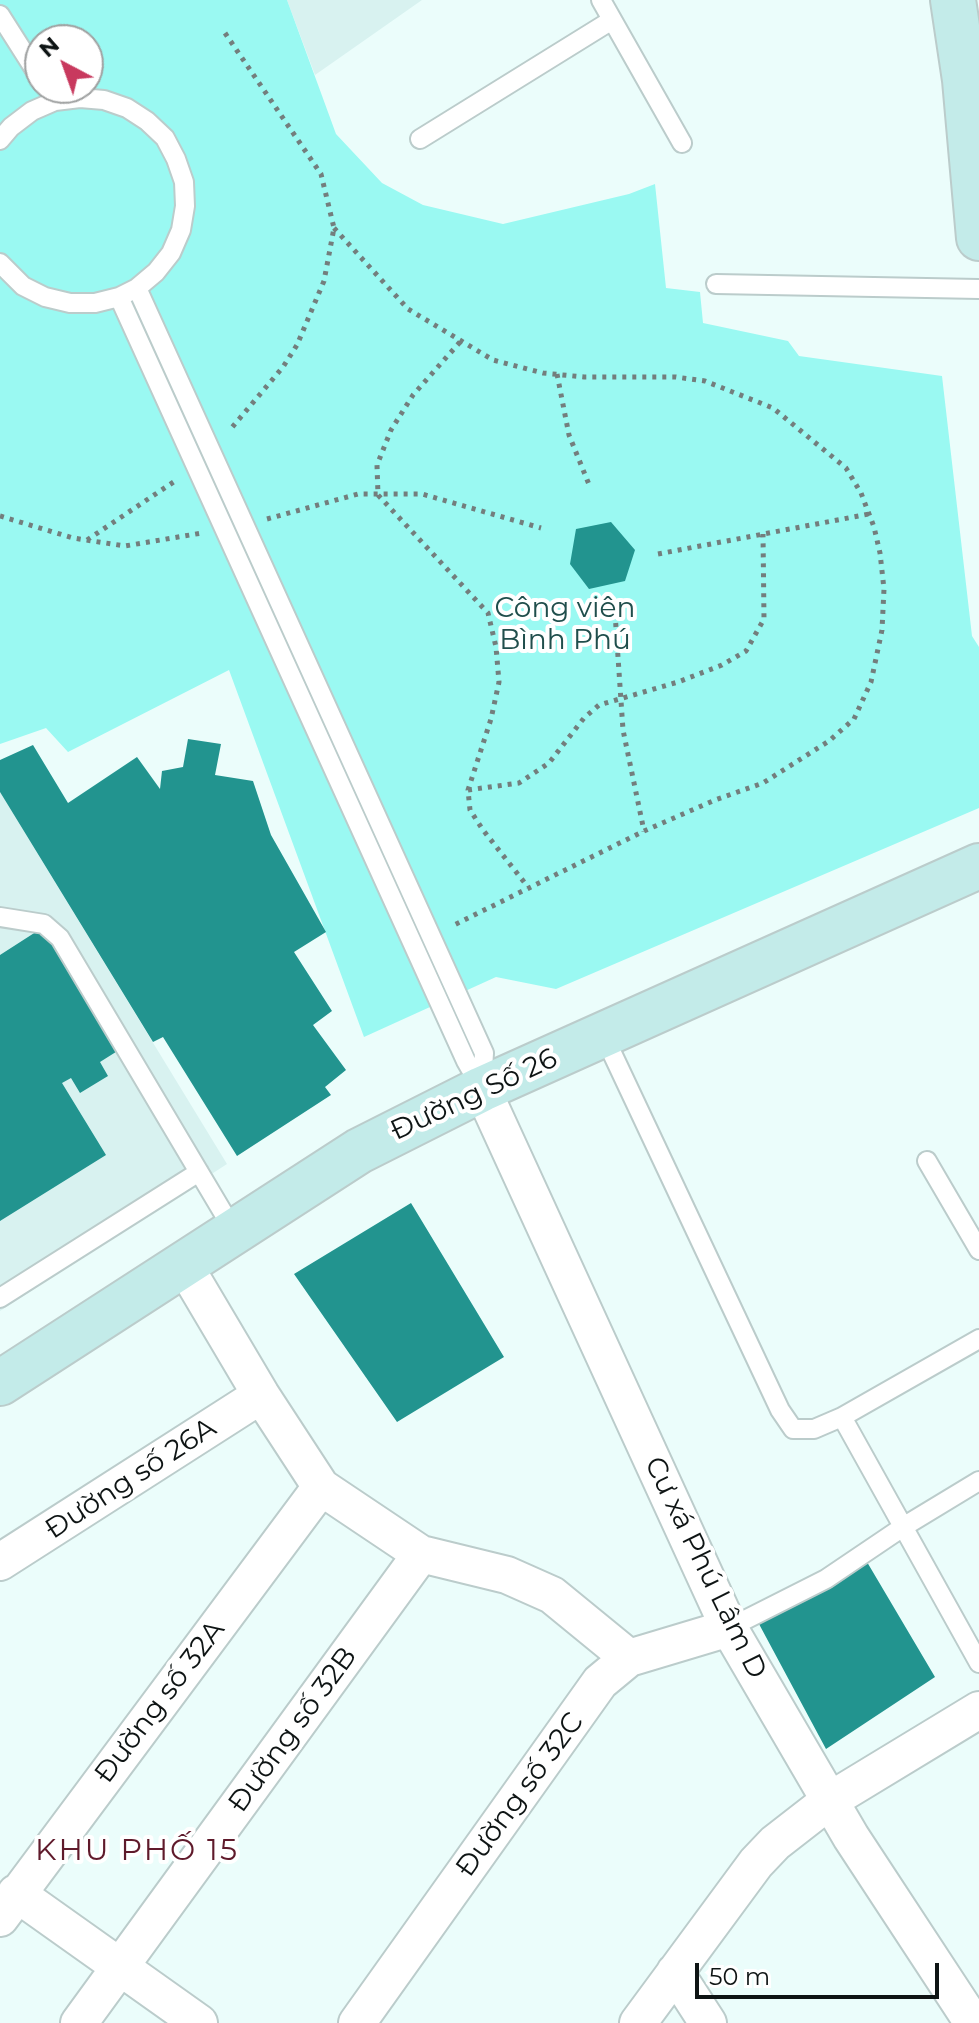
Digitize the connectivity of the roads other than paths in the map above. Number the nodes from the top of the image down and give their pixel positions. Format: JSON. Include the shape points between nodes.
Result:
{"nodes":[{"id":1,"x":601,"y":0,"type":"edge"},
{"id":2,"x":953,"y":0,"type":"edge"},
{"id":3,"x":0,"y":15,"type":"edge"},
{"id":4,"x":612,"y":20,"type":"junction"},
{"id":5,"x":24,"y":53,"type":"edge"},
{"id":6,"x":104,"y":100,"type":"edge"},
{"id":7,"x":40,"y":104,"type":"edge"},
{"id":8,"x":420,"y":139,"type":"dead end"},
{"id":9,"x":0,"y":140,"type":"edge"},
{"id":10,"x":682,"y":143,"type":"dead end"},
{"id":11,"x":979,"y":238,"type":"edge"},
{"id":12,"x":2,"y":268,"type":"edge"},
{"id":13,"x":716,"y":284,"type":"dead end"},
{"id":14,"x":137,"y":288,"type":"junction"},
{"id":15,"x":979,"y":289,"type":"edge"},
{"id":16,"x":119,"y":297,"type":"junction"},
{"id":17,"x":979,"y":866,"type":"edge"},
{"id":18,"x":0,"y":917,"type":"edge"},
{"id":19,"x":604,"y":1036,"type":"junction"},
{"id":20,"x":482,"y":1089,"type":"junction"},
{"id":21,"x":927,"y":1161,"type":"dead end"},
{"id":22,"x":199,"y":1172,"type":"junction"},
{"id":23,"x":234,"y":1231,"type":"junction"},
{"id":24,"x":979,"y":1250,"type":"edge"},
{"id":25,"x":184,"y":1265,"type":"junction"},
{"id":26,"x":0,"y":1298,"type":"edge"},
{"id":27,"x":979,"y":1339,"type":"edge"},
{"id":28,"x":0,"y":1383,"type":"edge"},
{"id":29,"x":261,"y":1395,"type":"junction"},
{"id":30,"x":842,"y":1417,"type":"junction"},
{"id":31,"x":979,"y":1481,"type":"edge"},
{"id":32,"x":321,"y":1487,"type":"junction"},
{"id":33,"x":903,"y":1527,"type":"junction"},
{"id":34,"x":421,"y":1554,"type":"junction"},
{"id":35,"x":0,"y":1562,"type":"edge"},
{"id":36,"x":729,"y":1628,"type":"junction"},
{"id":37,"x":629,"y":1658,"type":"junction"},
{"id":38,"x":979,"y":1663,"type":"edge"},
{"id":39,"x":979,"y":1710,"type":"edge"},
{"id":40,"x":829,"y":1801,"type":"junction"},
{"id":41,"x":8,"y":1905,"type":"edge"},
{"id":42,"x":119,"y":1968,"type":"junction"},
{"id":43,"x":675,"y":1972,"type":"junction"},
{"id":44,"x":79,"y":2023,"type":"edge"},
{"id":45,"x":199,"y":2023,"type":"edge"},
{"id":46,"x":357,"y":2023,"type":"edge"},
{"id":47,"x":638,"y":2023,"type":"edge"},
{"id":48,"x":708,"y":2023,"type":"edge"},
{"id":49,"x":973,"y":2023,"type":"edge"}],
"edges":[{"from":1,"to":4,"type":"lane"},
{"from":2,"to":11,"type":"street"},
{"from":3,"to":5,"type":"lane"},
{"from":4,"to":8,"type":"lane"},
{"from":4,"to":10,"type":"lane"},
{"from":6,"to":14,"type":"lane","via":[[127,108],[165,138],[184,182],[181,230],[171,253]]},
{"from":7,"to":9,"type":"lane"},
{"from":12,"to":16,"type":"lane","via":[[45,297],[70,303]]},
{"from":13,"to":15,"type":"lane"},
{"from":14,"to":16,"type":"lane"},
{"from":14,"to":20,"type":"lane","via":[[484,1053]]},
{"from":16,"to":20,"type":"lane"},
{"from":17,"to":19,"type":"street","name":"Đường Số 26"},
{"from":18,"to":22,"type":"lane","via":[[44,924],[60,938]]},
{"from":19,"to":20,"type":"street","name":"Đường Số 26"},
{"from":19,"to":30,"type":"lane","via":[[780,1410],[793,1429],[814,1429]]},
{"from":20,"to":23,"type":"street","name":"Đường Số 26","via":[[359,1151]]},
{"from":20,"to":36,"type":"street","name":"Cư xá Phú Lâm D"},
{"from":21,"to":24,"type":"lane"},
{"from":22,"to":23,"type":"lane"},
{"from":22,"to":26,"type":"lane"},
{"from":23,"to":25,"type":"street","name":"Đường Số 26"},
{"from":25,"to":28,"type":"street","name":"Đường Số 26"},
{"from":25,"to":29,"type":"street"},
{"from":27,"to":30,"type":"lane"},
{"from":29,"to":32,"type":"street"},
{"from":29,"to":35,"type":"street","name":"Đường số 26A"},
{"from":30,"to":33,"type":"lane"},
{"from":31,"to":33,"type":"lane"},
{"from":32,"to":34,"type":"street"},
{"from":32,"to":41,"type":"street","name":"Đường số 32A"},
{"from":33,"to":36,"type":"lane","via":[[826,1579]]},
{"from":33,"to":38,"type":"lane"},
{"from":34,"to":37,"type":"street","via":[[507,1575],[552,1595]]},
{"from":34,"to":42,"type":"street","name":"Đường số 32B"},
{"from":36,"to":37,"type":"street","name":"Đường số 32C"},
{"from":36,"to":40,"type":"street","name":"Cư xá Phú Lâm D"},
{"from":37,"to":46,"type":"street","name":"Đường số 32C","via":[[600,1682]]},
{"from":39,"to":40,"type":"street"},
{"from":40,"to":43,"type":"street","via":[[756,1863]]},
{"from":40,"to":49,"type":"street","name":"Cư xá Phú Lâm D"},
{"from":41,"to":42,"type":"street"},
{"from":42,"to":44,"type":"street","name":"Đường số 32B"},
{"from":42,"to":45,"type":"street"},
{"from":43,"to":47,"type":"street"},
{"from":43,"to":48,"type":"street"}]}
